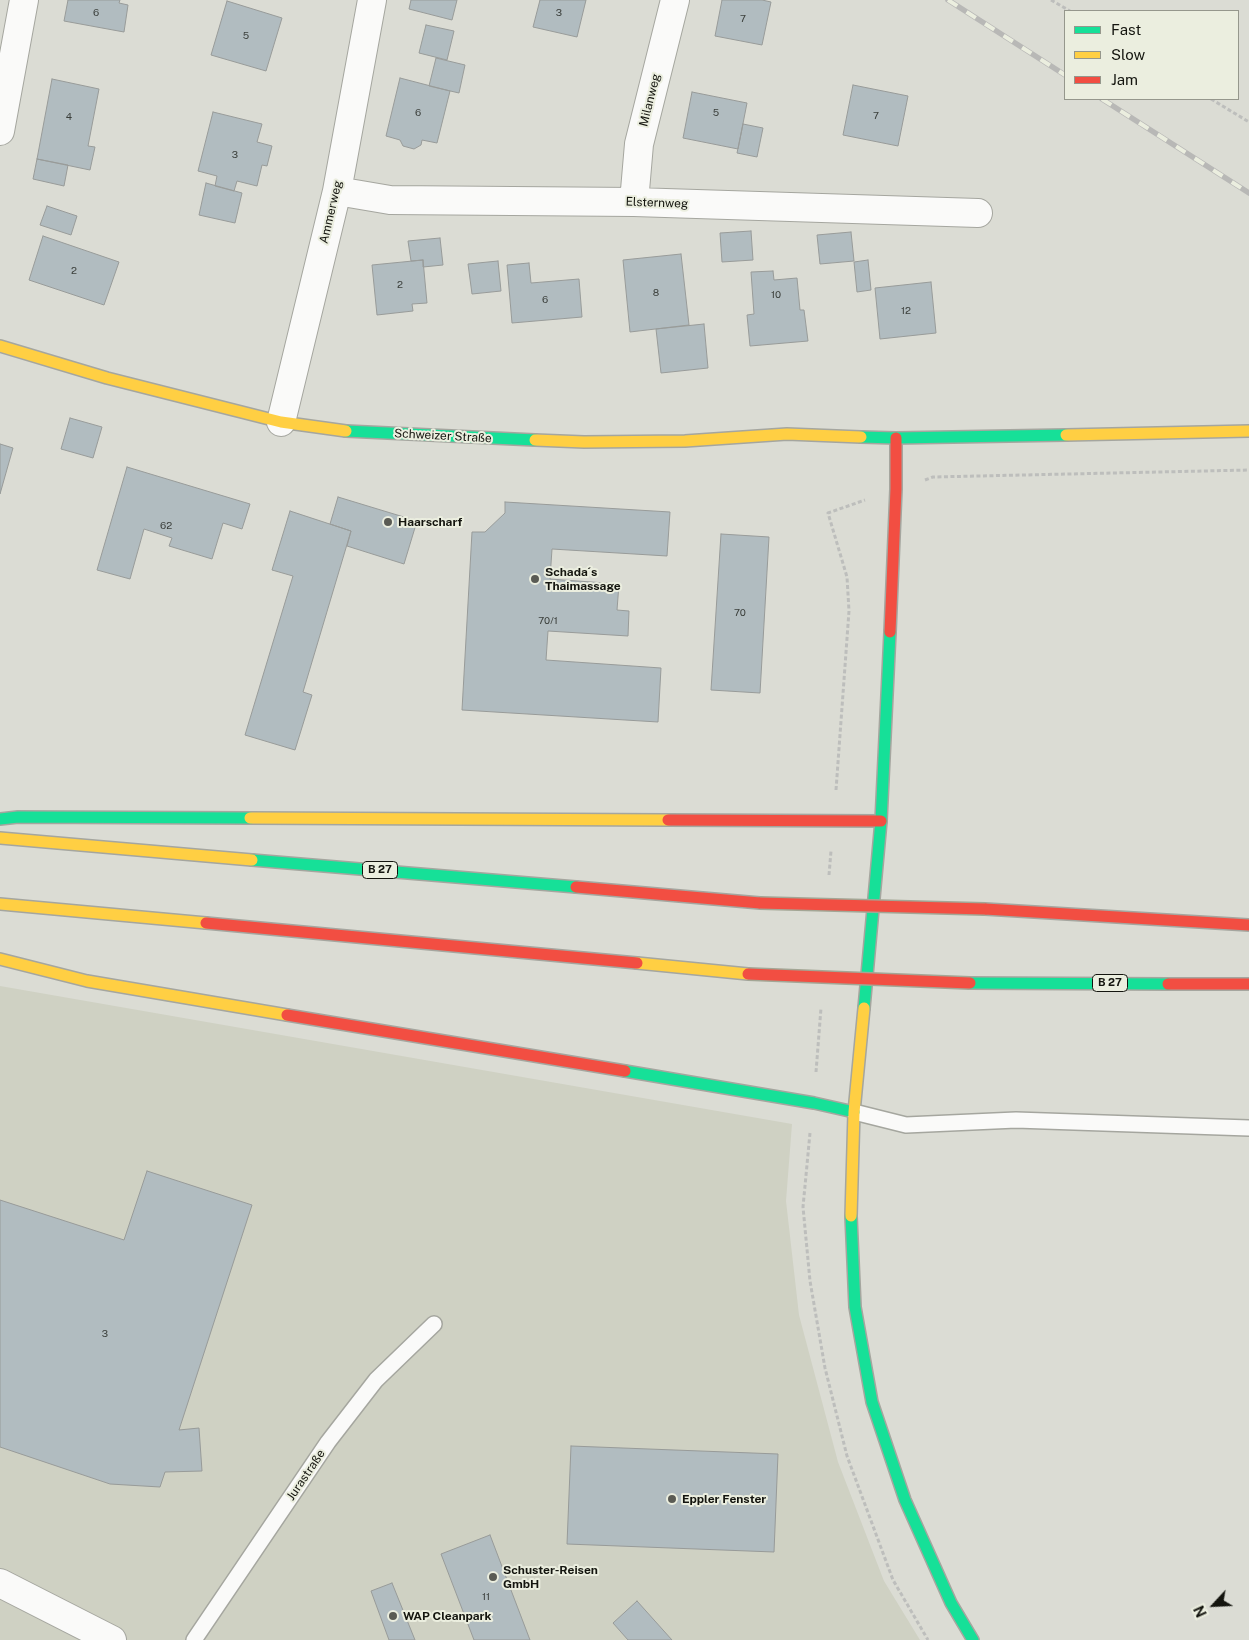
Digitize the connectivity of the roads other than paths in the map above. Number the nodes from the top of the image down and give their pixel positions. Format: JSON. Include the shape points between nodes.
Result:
{"nodes":[{"id":1,"x":24,"y":0,"type":"edge"},
{"id":2,"x":372,"y":0,"type":"edge"},
{"id":3,"x":675,"y":0,"type":"edge"},
{"id":4,"x":0,"y":131,"type":"edge"},
{"id":5,"x":337,"y":191,"type":"junction"},
{"id":6,"x":634,"y":202,"type":"junction"},
{"id":7,"x":978,"y":213,"type":"dead end"},
{"id":8,"x":0,"y":346,"type":"edge"},
{"id":9,"x":281,"y":422,"type":"junction"},
{"id":10,"x":1249,"y":431,"type":"edge"},
{"id":11,"x":896,"y":438,"type":"junction"},
{"id":12,"x":0,"y":818,"type":"edge"},
{"id":13,"x":881,"y":821,"type":"junction"},
{"id":14,"x":0,"y":838,"type":"edge"},
{"id":15,"x":0,"y":904,"type":"edge"},
{"id":16,"x":1249,"y":925,"type":"edge"},
{"id":17,"x":0,"y":958,"type":"edge"},
{"id":18,"x":1249,"y":984,"type":"edge"},
{"id":19,"x":854,"y":1112,"type":"junction"},
{"id":20,"x":1249,"y":1128,"type":"edge"},
{"id":21,"x":434,"y":1324,"type":"dead end"},
{"id":22,"x":0,"y":1583,"type":"edge"},
{"id":23,"x":112,"y":1640,"type":"edge"},
{"id":24,"x":194,"y":1640,"type":"edge"},
{"id":25,"x":973,"y":1640,"type":"edge"}],
"edges":[{"from":1,"to":4,"type":"street"},
{"from":2,"to":5,"type":"street","name":"Ammerweg"},
{"from":3,"to":6,"type":"street","name":"Milanweg","via":[[639,144]]},
{"from":5,"to":6,"type":"street","name":"Elsternweg","via":[[390,200]]},
{"from":5,"to":9,"type":"street","name":"Ammerweg"},
{"from":6,"to":7,"type":"street","name":"Elsternweg"},
{"from":8,"to":9,"type":"main road","name":"Schweizer Straße","via":[[107,378]]},
{"from":9,"to":11,"type":"main road","name":"Schweizer Straße","via":[[341,431],[575,441],[685,440],[787,434]]},
{"from":10,"to":11,"type":"main road","name":"Schweizer Straße"},
{"from":11,"to":13,"type":"main road"},
{"from":12,"to":13,"type":"main road"},
{"from":13,"to":19,"type":"main road"},
{"from":14,"to":16,"type":"main road","number":"B 27","bridge":true,"via":[[760,903],[985,909]]},
{"from":15,"to":18,"type":"main road","number":"B 27","bridge":true,"via":[[748,974],[970,983]]},
{"from":17,"to":19,"type":"main road","via":[[87,981]]},
{"from":19,"to":20,"type":"lane","via":[[906,1126],[1016,1120]]},
{"from":19,"to":25,"type":"main road","via":[[851,1225],[855,1307],[872,1402],[905,1500],[951,1603]]},
{"from":21,"to":24,"type":"lane","name":"Jurastraße","via":[[376,1380],[328,1442]]},
{"from":22,"to":23,"type":"street"}]}
